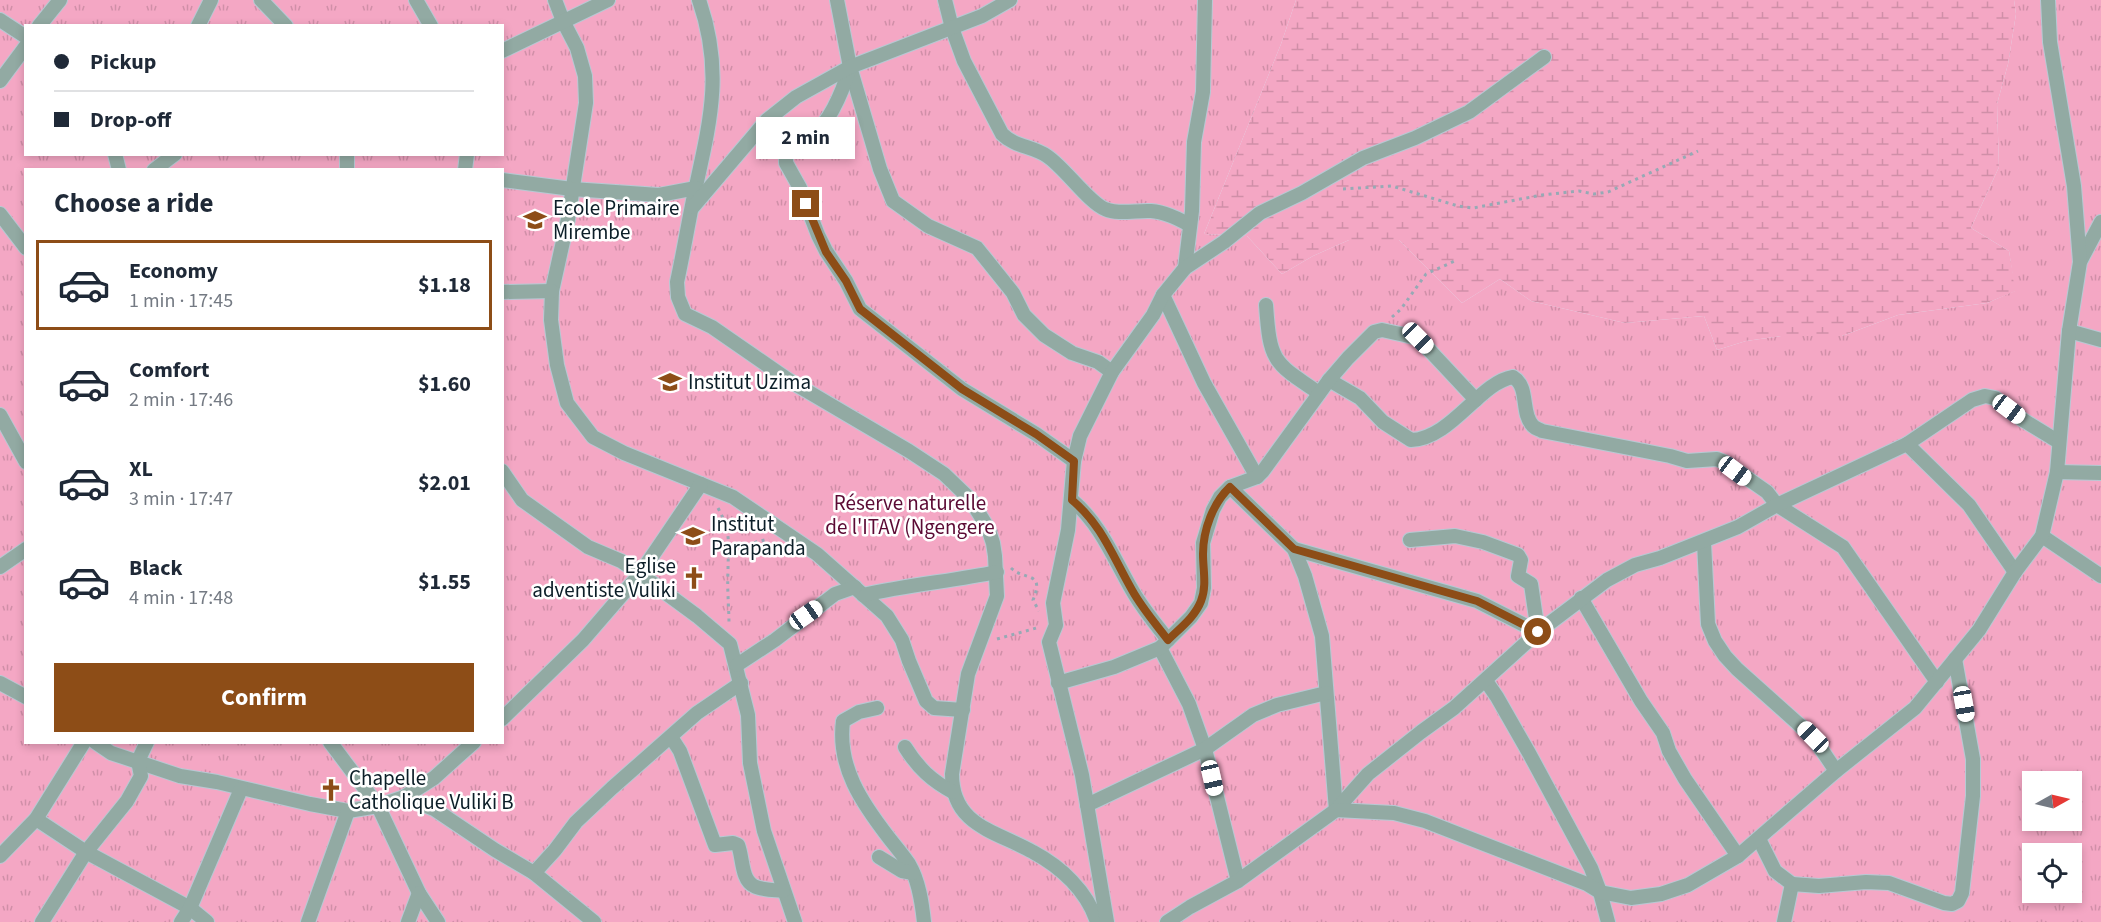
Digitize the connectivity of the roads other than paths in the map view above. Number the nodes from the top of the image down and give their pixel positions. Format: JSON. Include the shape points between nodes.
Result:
{"nodes":[{"id":1,"x":60,"y":0,"type":"edge"},
{"id":2,"x":212,"y":0,"type":"edge"},
{"id":3,"x":261,"y":0,"type":"edge"},
{"id":4,"x":416,"y":0,"type":"edge"},
{"id":5,"x":555,"y":0,"type":"edge"},
{"id":6,"x":608,"y":0,"type":"edge"},
{"id":7,"x":699,"y":0,"type":"edge"},
{"id":8,"x":837,"y":0,"type":"edge"},
{"id":9,"x":945,"y":0,"type":"edge"},
{"id":10,"x":1010,"y":0,"type":"edge"},
{"id":11,"x":1205,"y":0,"type":"edge"},
{"id":12,"x":2048,"y":0,"type":"edge"},
{"id":13,"x":0,"y":20,"type":"edge"},
{"id":14,"x":563,"y":21,"type":"junction"},
{"id":15,"x":41,"y":24,"type":"edge"},
{"id":16,"x":199,"y":24,"type":"edge"},
{"id":17,"x":283,"y":24,"type":"edge"},
{"id":18,"x":430,"y":24,"type":"edge"},
{"id":19,"x":952,"y":28,"type":"junction"},
{"id":20,"x":24,"y":37,"type":"edge"},
{"id":21,"x":24,"y":49,"type":"edge"},
{"id":22,"x":504,"y":50,"type":"edge"},
{"id":23,"x":1544,"y":57,"type":"dead end"},
{"id":24,"x":850,"y":67,"type":"junction"},
{"id":25,"x":0,"y":81,"type":"edge"},
{"id":26,"x":172,"y":156,"type":"edge"},
{"id":27,"x":157,"y":168,"type":"edge"},
{"id":28,"x":504,"y":180,"type":"edge"},
{"id":29,"x":696,"y":188,"type":"junction"},
{"id":30,"x":572,"y":189,"type":"junction"},
{"id":31,"x":692,"y":208,"type":"junction"},
{"id":32,"x":0,"y":214,"type":"edge"},
{"id":33,"x":2101,"y":222,"type":"edge"},
{"id":34,"x":1191,"y":225,"type":"junction"},
{"id":35,"x":24,"y":245,"type":"edge"},
{"id":36,"x":2080,"y":262,"type":"junction"},
{"id":37,"x":1185,"y":268,"type":"junction"},
{"id":38,"x":552,"y":291,"type":"junction"},
{"id":39,"x":504,"y":292,"type":"edge"},
{"id":40,"x":1163,"y":295,"type":"junction"},
{"id":41,"x":1266,"y":305,"type":"dead end"},
{"id":42,"x":2068,"y":331,"type":"junction"},
{"id":43,"x":2101,"y":340,"type":"edge"},
{"id":44,"x":1112,"y":372,"type":"junction"},
{"id":45,"x":1329,"y":380,"type":"junction"},
{"id":46,"x":1320,"y":393,"type":"junction"},
{"id":47,"x":1476,"y":400,"type":"junction"},
{"id":48,"x":0,"y":415,"type":"edge"},
{"id":49,"x":2059,"y":442,"type":"junction"},
{"id":50,"x":1907,"y":444,"type":"junction"},
{"id":51,"x":24,"y":458,"type":"edge"},
{"id":52,"x":1074,"y":461,"type":"junction"},
{"id":53,"x":2057,"y":472,"type":"junction"},
{"id":54,"x":2101,"y":473,"type":"edge"},
{"id":55,"x":504,"y":474,"type":"edge"},
{"id":56,"x":1257,"y":477,"type":"junction"},
{"id":57,"x":707,"y":487,"type":"junction"},
{"id":58,"x":1230,"y":487,"type":"junction"},
{"id":59,"x":1072,"y":500,"type":"junction"},
{"id":60,"x":1777,"y":505,"type":"junction"},
{"id":61,"x":2042,"y":536,"type":"junction"},
{"id":62,"x":1410,"y":540,"type":"dead end"},
{"id":63,"x":1704,"y":542,"type":"junction"},
{"id":64,"x":1294,"y":549,"type":"junction"},
{"id":65,"x":24,"y":550,"type":"edge"},
{"id":66,"x":0,"y":567,"type":"edge"},
{"id":67,"x":997,"y":572,"type":"junction"},
{"id":68,"x":2014,"y":572,"type":"junction"},
{"id":69,"x":640,"y":574,"type":"junction"},
{"id":70,"x":2101,"y":576,"type":"edge"},
{"id":71,"x":859,"y":591,"type":"junction"},
{"id":72,"x":1581,"y":598,"type":"junction"},
{"id":73,"x":1538,"y":632,"type":"junction"},
{"id":74,"x":1164,"y":644,"type":"junction"},
{"id":75,"x":1955,"y":659,"type":"junction"},
{"id":76,"x":736,"y":665,"type":"junction"},
{"id":77,"x":1486,"y":681,"type":"junction"},
{"id":78,"x":1936,"y":681,"type":"junction"},
{"id":79,"x":741,"y":683,"type":"junction"},
{"id":80,"x":1058,"y":683,"type":"junction"},
{"id":81,"x":0,"y":684,"type":"edge"},
{"id":82,"x":1326,"y":693,"type":"junction"},
{"id":83,"x":24,"y":696,"type":"edge"},
{"id":84,"x":877,"y":708,"type":"dead end"},
{"id":85,"x":963,"y":710,"type":"junction"},
{"id":86,"x":505,"y":712,"type":"edge"},
{"id":87,"x":671,"y":737,"type":"junction"},
{"id":88,"x":83,"y":744,"type":"edge"},
{"id":89,"x":97,"y":744,"type":"edge"},
{"id":90,"x":146,"y":744,"type":"edge"},
{"id":91,"x":332,"y":744,"type":"edge"},
{"id":92,"x":472,"y":744,"type":"edge"},
{"id":93,"x":905,"y":747,"type":"dead end"},
{"id":94,"x":1206,"y":749,"type":"junction"},
{"id":95,"x":138,"y":761,"type":"junction"},
{"id":96,"x":1836,"y":771,"type":"junction"},
{"id":97,"x":241,"y":789,"type":"junction"},
{"id":98,"x":953,"y":792,"type":"junction"},
{"id":99,"x":404,"y":797,"type":"junction"},
{"id":100,"x":1088,"y":805,"type":"junction"},
{"id":101,"x":378,"y":806,"type":"junction"},
{"id":102,"x":1336,"y":810,"type":"junction"},
{"id":103,"x":348,"y":811,"type":"junction"},
{"id":104,"x":36,"y":819,"type":"junction"},
{"id":105,"x":1759,"y":839,"type":"junction"},
{"id":106,"x":86,"y":852,"type":"junction"},
{"id":107,"x":0,"y":856,"type":"edge"},
{"id":108,"x":1738,"y":856,"type":"junction"},
{"id":109,"x":879,"y":857,"type":"dead end"},
{"id":110,"x":534,"y":873,"type":"junction"},
{"id":111,"x":913,"y":873,"type":"junction"},
{"id":112,"x":1238,"y":881,"type":"junction"},
{"id":113,"x":1792,"y":884,"type":"junction"},
{"id":114,"x":783,"y":891,"type":"junction"},
{"id":115,"x":1600,"y":892,"type":"junction"},
{"id":116,"x":418,"y":893,"type":"junction"},
{"id":117,"x":190,"y":908,"type":"junction"},
{"id":118,"x":42,"y":922,"type":"edge"},
{"id":119,"x":182,"y":922,"type":"edge"},
{"id":120,"x":207,"y":922,"type":"edge"},
{"id":121,"x":308,"y":922,"type":"edge"},
{"id":122,"x":408,"y":922,"type":"edge"},
{"id":123,"x":438,"y":922,"type":"edge"},
{"id":124,"x":594,"y":922,"type":"edge"},
{"id":125,"x":795,"y":922,"type":"edge"},
{"id":126,"x":924,"y":922,"type":"edge"},
{"id":127,"x":1097,"y":922,"type":"edge"},
{"id":128,"x":1107,"y":922,"type":"edge"},
{"id":129,"x":1167,"y":922,"type":"edge"},
{"id":130,"x":1608,"y":922,"type":"edge"},
{"id":131,"x":1784,"y":922,"type":"edge"}],
"edges":[{"from":1,"to":15,"type":"street"},
{"from":2,"to":16,"type":"street"},
{"from":3,"to":17,"type":"street"},
{"from":4,"to":18,"type":"street"},
{"from":5,"to":14,"type":"street"},
{"from":6,"to":14,"type":"street"},
{"from":7,"to":29,"type":"street","via":[[709,39],[714,94]]},
{"from":8,"to":24,"type":"street"},
{"from":9,"to":19,"type":"street"},
{"from":10,"to":19,"type":"street"},
{"from":11,"to":34,"type":"street","via":[[1203,92],[1194,142]]},
{"from":12,"to":36,"type":"street","via":[[2050,42],[2074,186]]},
{"from":13,"to":20,"type":"street"},
{"from":14,"to":22,"type":"street"},
{"from":14,"to":30,"type":"street","via":[[585,76],[586,103]]},
{"from":19,"to":24,"type":"street"},
{"from":19,"to":34,"type":"street","via":[[964,61],[1002,134],[1010,142],[1046,155],[1104,209],[1153,211]]},
{"from":21,"to":25,"type":"street"},
{"from":23,"to":37,"type":"street","via":[[1469,112],[1363,158],[1260,213]]},
{"from":24,"to":31,"type":"street","via":[[796,97],[767,120]]},
{"from":24,"to":44,"type":"street","via":[[892,201],[928,226],[977,248],[999,273],[1024,315],[1044,335]]},
{"from":24,"to":52,"type":"street","via":[[826,120],[813,136],[786,155],[786,163],[826,252],[860,309],[962,389]]},
{"from":26,"to":27,"type":"street"},
{"from":28,"to":30,"type":"street"},
{"from":29,"to":30,"type":"street","via":[[659,195]]},
{"from":29,"to":31,"type":"street"},
{"from":30,"to":38,"type":"street"},
{"from":31,"to":67,"type":"street","via":[[677,282],[685,314],[712,327],[790,381],[944,474],[970,499],[988,528]]},
{"from":32,"to":35,"type":"street"},
{"from":33,"to":36,"type":"street"},
{"from":34,"to":37,"type":"street"},
{"from":36,"to":42,"type":"street"},
{"from":37,"to":40,"type":"street"},
{"from":38,"to":39,"type":"street"},
{"from":38,"to":57,"type":"street","via":[[557,365],[567,403],[593,437]]},
{"from":40,"to":44,"type":"street"},
{"from":40,"to":56,"type":"street","via":[[1204,383]]},
{"from":41,"to":46,"type":"street","via":[[1268,333],[1277,363]]},
{"from":42,"to":43,"type":"street"},
{"from":42,"to":49,"type":"street"},
{"from":44,"to":52,"type":"street","via":[[1080,436]]},
{"from":45,"to":46,"type":"street"},
{"from":45,"to":47,"type":"street","via":[[1360,398],[1383,422],[1411,440],[1437,431]]},
{"from":45,"to":47,"type":"street","via":[[1369,336],[1382,330],[1418,338]]},
{"from":46,"to":56,"type":"street"},
{"from":47,"to":60,"type":"street","via":[[1513,376],[1519,381],[1533,426],[1561,436],[1687,461],[1717,459],[1767,492]]},
{"from":48,"to":51,"type":"street"},
{"from":49,"to":50,"type":"street","via":[[1995,398],[1985,396],[1972,400]]},
{"from":49,"to":53,"type":"street"},
{"from":50,"to":60,"type":"street"},
{"from":50,"to":68,"type":"street","via":[[1970,505]]},
{"from":52,"to":59,"type":"street"},
{"from":53,"to":54,"type":"street"},
{"from":53,"to":61,"type":"street"},
{"from":55,"to":69,"type":"street","via":[[522,500],[556,526]]},
{"from":56,"to":58,"type":"street"},
{"from":57,"to":69,"type":"street"},
{"from":57,"to":71,"type":"street","via":[[733,497],[792,536]]},
{"from":58,"to":64,"type":"street"},
{"from":58,"to":74,"type":"street","via":[[1213,510],[1203,543],[1201,603]]},
{"from":59,"to":74,"type":"street","via":[[1087,513],[1110,546]]},
{"from":59,"to":80,"type":"street","via":[[1053,603],[1056,625],[1049,642]]},
{"from":60,"to":63,"type":"street"},
{"from":60,"to":78,"type":"street","via":[[1843,547]]},
{"from":61,"to":68,"type":"street"},
{"from":61,"to":70,"type":"street"},
{"from":62,"to":73,"type":"street","via":[[1455,536],[1518,555],[1518,576],[1531,584]]},
{"from":63,"to":72,"type":"street","via":[[1635,565]]},
{"from":63,"to":96,"type":"street","via":[[1708,624],[1715,641],[1737,669],[1813,737]]},
{"from":64,"to":73,"type":"street","via":[[1477,601]]},
{"from":64,"to":82,"type":"street","via":[[1322,636]]},
{"from":65,"to":66,"type":"street"},
{"from":67,"to":71,"type":"street"},
{"from":67,"to":85,"type":"street","via":[[997,596],[968,674]]},
{"from":68,"to":75,"type":"street","via":[[1979,630]]},
{"from":69,"to":76,"type":"street","via":[[730,644]]},
{"from":69,"to":86,"type":"street","via":[[582,640]]},
{"from":71,"to":76,"type":"street","via":[[835,594]]},
{"from":71,"to":85,"type":"street","via":[[887,616],[902,640],[926,700],[933,708]]},
{"from":72,"to":73,"type":"street"},
{"from":72,"to":108,"type":"street","via":[[1663,733],[1685,779]]},
{"from":73,"to":77,"type":"street"},
{"from":74,"to":80,"type":"street","via":[[1114,667]]},
{"from":74,"to":94,"type":"street"},
{"from":75,"to":78,"type":"street"},
{"from":75,"to":113,"type":"street","via":[[1973,759],[1973,796],[1958,901],[1944,903],[1889,883]]},
{"from":76,"to":79,"type":"street"},
{"from":77,"to":102,"type":"street","via":[[1368,774]]},
{"from":77,"to":115,"type":"street","via":[[1530,753]]},
{"from":78,"to":96,"type":"street","via":[[1915,708]]},
{"from":79,"to":87,"type":"street"},
{"from":79,"to":114,"type":"street","via":[[748,715],[750,764],[764,831]]},
{"from":80,"to":100,"type":"street"},
{"from":81,"to":83,"type":"street"},
{"from":82,"to":94,"type":"street","via":[[1253,715]]},
{"from":82,"to":102,"type":"street"},
{"from":84,"to":111,"type":"street","via":[[843,721],[842,752],[857,792]]},
{"from":85,"to":98,"type":"street","via":[[952,774]]},
{"from":87,"to":110,"type":"street","via":[[576,822]]},
{"from":87,"to":114,"type":"street","via":[[715,844],[738,845],[744,872],[754,886]]},
{"from":88,"to":104,"type":"street"},
{"from":89,"to":95,"type":"street"},
{"from":90,"to":95,"type":"street"},
{"from":91,"to":101,"type":"street"},
{"from":92,"to":99,"type":"street","via":[[434,778]]},
{"from":93,"to":98,"type":"street","via":[[933,782]]},
{"from":94,"to":100,"type":"street"},
{"from":94,"to":112,"type":"street"},
{"from":95,"to":97,"type":"street","via":[[180,776]]},
{"from":95,"to":106,"type":"street","via":[[141,776],[132,793]]},
{"from":96,"to":105,"type":"street"},
{"from":97,"to":103,"type":"street"},
{"from":97,"to":117,"type":"street"},
{"from":98,"to":127,"type":"street","via":[[955,801],[979,827],[1032,852],[1068,878],[1093,908]]},
{"from":99,"to":101,"type":"street"},
{"from":99,"to":110,"type":"street","via":[[434,809]]},
{"from":100,"to":128,"type":"street"},
{"from":101,"to":103,"type":"street"},
{"from":101,"to":116,"type":"street"},
{"from":102,"to":112,"type":"street"},
{"from":102,"to":115,"type":"street","via":[[1395,813],[1425,821]]},
{"from":103,"to":121,"type":"street"},
{"from":104,"to":106,"type":"street"},
{"from":104,"to":107,"type":"street"},
{"from":105,"to":108,"type":"street"},
{"from":105,"to":113,"type":"street","via":[[1774,871]]},
{"from":106,"to":117,"type":"street"},
{"from":106,"to":118,"type":"street"},
{"from":108,"to":115,"type":"street","via":[[1688,885],[1661,894],[1631,898]]},
{"from":109,"to":111,"type":"street"},
{"from":110,"to":124,"type":"street"},
{"from":111,"to":126,"type":"street"},
{"from":112,"to":129,"type":"street"},
{"from":113,"to":131,"type":"street"},
{"from":114,"to":125,"type":"street"},
{"from":115,"to":130,"type":"street"},
{"from":116,"to":122,"type":"street"},
{"from":116,"to":123,"type":"street"},
{"from":117,"to":119,"type":"street"},
{"from":117,"to":120,"type":"street"}]}
